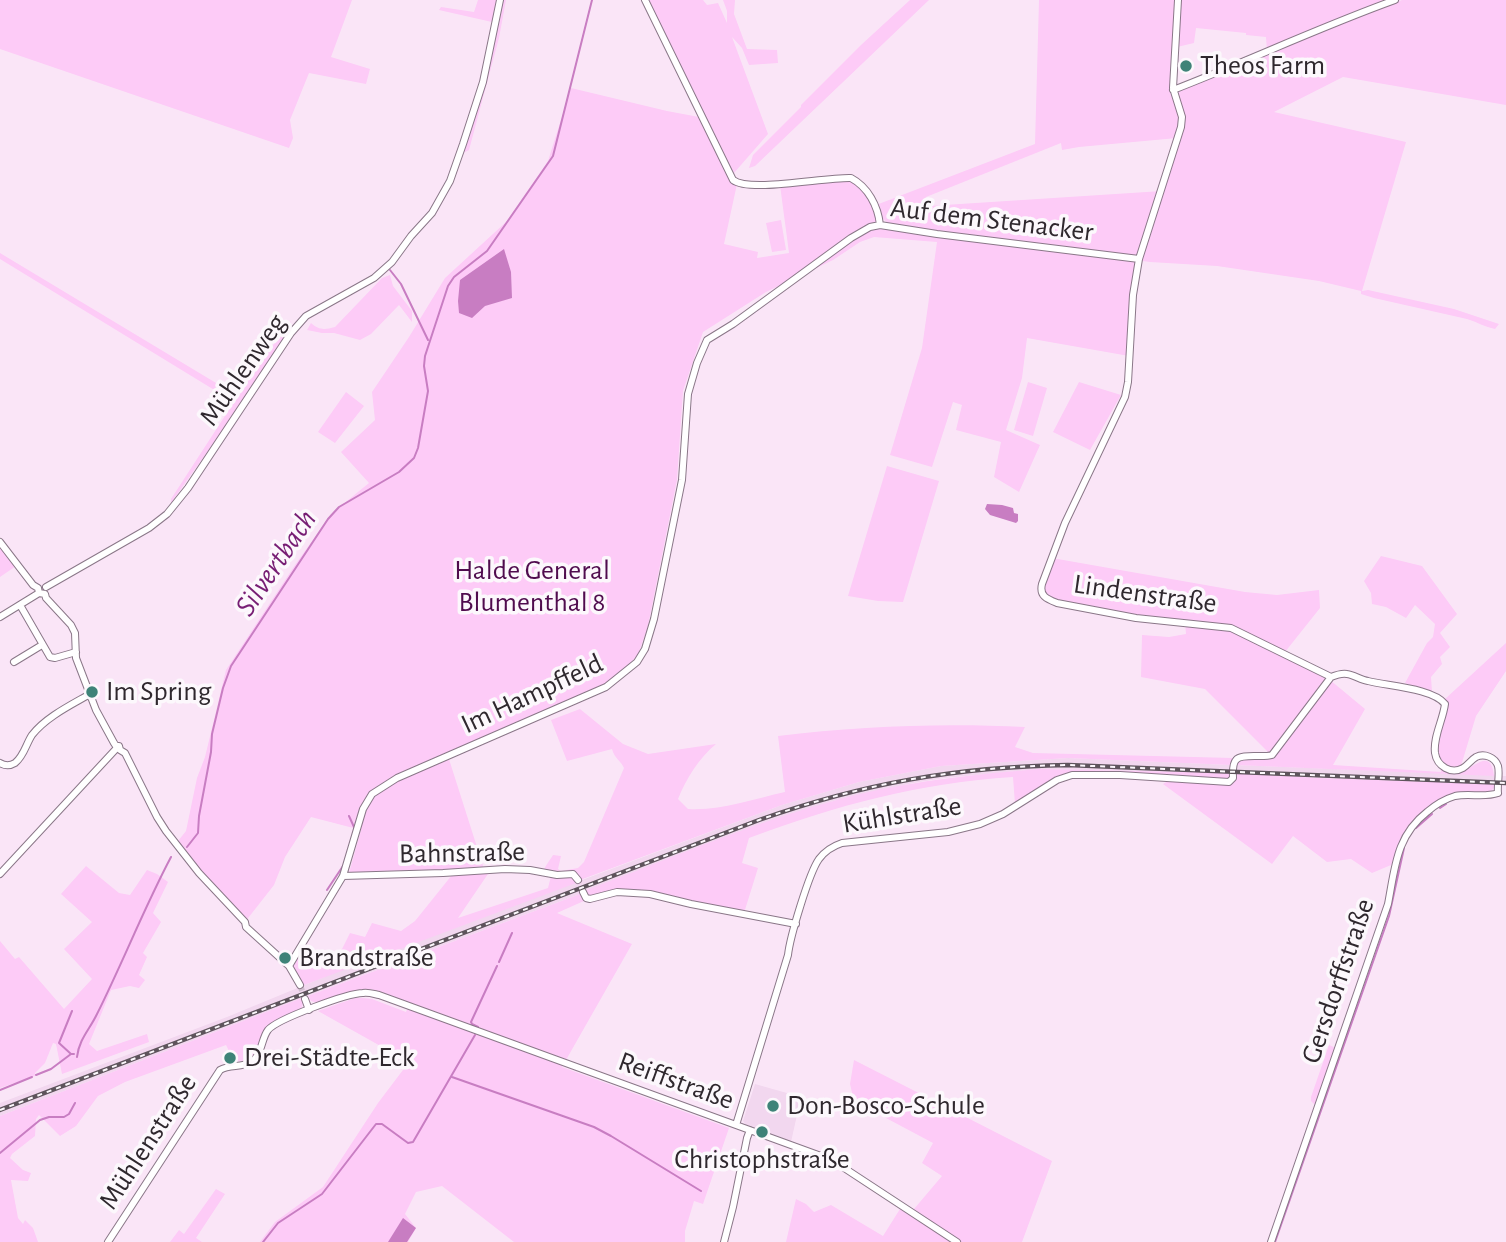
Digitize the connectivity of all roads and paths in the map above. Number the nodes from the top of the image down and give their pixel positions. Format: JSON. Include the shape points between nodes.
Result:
{"nodes":[{"id":1,"x":500,"y":0,"type":"edge"},
{"id":2,"x":645,"y":0,"type":"edge"},
{"id":3,"x":1178,"y":0,"type":"edge"},
{"id":4,"x":1395,"y":0,"type":"edge"},
{"id":5,"x":1173,"y":90,"type":"junction"},
{"id":6,"x":880,"y":225,"type":"junction"},
{"id":7,"x":1139,"y":259,"type":"junction"},
{"id":8,"x":707,"y":340,"type":"joint"},
{"id":9,"x":0,"y":541,"type":"edge"},
{"id":10,"x":42,"y":590,"type":"junction"},
{"id":11,"x":20,"y":606,"type":"junction"},
{"id":12,"x":0,"y":617,"type":"edge"},
{"id":13,"x":43,"y":645,"type":"junction"},
{"id":14,"x":76,"y":652,"type":"junction"},
{"id":15,"x":14,"y":662,"type":"dead end"},
{"id":16,"x":1331,"y":677,"type":"junction"},
{"id":17,"x":90,"y":694,"type":"junction"},
{"id":18,"x":117,"y":749,"type":"junction"},
{"id":19,"x":0,"y":763,"type":"edge"},
{"id":20,"x":1506,"y":763,"type":"edge"},
{"id":21,"x":1498,"y":765,"type":"junction"},
{"id":22,"x":1498,"y":793,"type":"junction"},
{"id":23,"x":1506,"y":797,"type":"edge"},
{"id":24,"x":0,"y":874,"type":"edge"},
{"id":25,"x":343,"y":876,"type":"junction"},
{"id":26,"x":578,"y":880,"type":"dead end"},
{"id":27,"x":583,"y":892,"type":"dead end"},
{"id":28,"x":796,"y":924,"type":"junction"},
{"id":29,"x":289,"y":965,"type":"junction"},
{"id":30,"x":300,"y":985,"type":"tunnel mouth"},
{"id":31,"x":305,"y":999,"type":"tunnel mouth"},
{"id":32,"x":309,"y":1010,"type":"junction"},
{"id":33,"x":444,"y":1019,"type":"joint"},
{"id":34,"x":736,"y":1125,"type":"junction"},
{"id":35,"x":750,"y":1130,"type":"junction"},
{"id":36,"x":108,"y":1242,"type":"edge"},
{"id":37,"x":724,"y":1242,"type":"edge"},
{"id":38,"x":957,"y":1242,"type":"edge"},
{"id":39,"x":1270,"y":1242,"type":"edge"}],
"edges":[{"from":1,"to":10,"type":"street","name":"Mühlenweg","via":[[483,82],[450,181],[432,213],[374,278],[306,316],[291,333],[167,514]]},
{"from":2,"to":6,"type":"street","via":[[733,180],[762,185],[851,178],[865,189]]},
{"from":3,"to":5,"type":"street","name":"Lindenstraße"},
{"from":4,"to":5,"type":"street"},
{"from":5,"to":7,"type":"street","name":"Lindenstraße","via":[[1181,127]]},
{"from":6,"to":7,"type":"street","name":"Auf dem Stenacker"},
{"from":6,"to":8,"type":"street","name":"Auf dem Stenacker","via":[[851,238]]},
{"from":7,"to":16,"type":"street","name":"Lindenstraße","via":[[1125,397],[1065,523],[1042,595],[1057,603],[1136,618],[1231,628]]},
{"from":8,"to":25,"type":"street","name":"Im Hampffeld","via":[[688,394],[682,480],[643,654],[606,687],[397,778],[372,794]]},
{"from":9,"to":10,"type":"street","via":[[33,585]]},
{"from":10,"to":11,"type":"street","name":"Mühlenweg"},
{"from":10,"to":14,"type":"street","via":[[71,625]]},
{"from":11,"to":12,"type":"street","name":"Mühlenweg"},
{"from":11,"to":13,"type":"street"},
{"from":13,"to":14,"type":"street","via":[[53,658]]},
{"from":13,"to":15,"type":"street"},
{"from":14,"to":17,"type":"street"},
{"from":16,"to":21,"type":"street","name":"Lindenstraße","via":[[1345,674],[1441,699],[1445,705],[1435,742],[1437,761],[1456,770],[1484,755]]},
{"from":16,"to":28,"type":"street","name":"Kühlstraße","via":[[1272,755],[1237,758],[1228,782],[1072,775],[979,824],[835,846],[814,868]]},
{"from":17,"to":18,"type":"street"},
{"from":17,"to":19,"type":"street","via":[[57,712],[33,734],[12,765]]},
{"from":18,"to":24,"type":"street"},
{"from":18,"to":29,"type":"street","via":[[125,753],[157,817],[199,873],[246,927]]},
{"from":20,"to":21,"type":"street"},
{"from":21,"to":22,"type":"street"},
{"from":22,"to":23,"type":"street"},
{"from":22,"to":39,"type":"street","name":"Gersdorffstraße","via":[[1446,799],[1406,835],[1388,904]]},
{"from":25,"to":26,"type":"street","name":"Bahnstraße","via":[[519,869],[573,874]]},
{"from":25,"to":29,"type":"street"},
{"from":27,"to":28,"type":"street","via":[[590,899],[617,891],[650,894]]},
{"from":28,"to":34,"type":"street","name":"Kühlstraße"},
{"from":29,"to":30,"type":"street"},
{"from":31,"to":32,"type":"street"},
{"from":32,"to":33,"type":"street","name":"Mühlenstraße","via":[[363,993]]},
{"from":32,"to":36,"type":"street","name":"Mühlenstraße","via":[[270,1028],[251,1062],[220,1070]]},
{"from":33,"to":34,"type":"street","name":"Reiffstraße"},
{"from":34,"to":35,"type":"street","name":"Reiffstraße"},
{"from":35,"to":37,"type":"street"},
{"from":35,"to":38,"type":"street","name":"Reiffstraße","via":[[832,1160]]}]}
